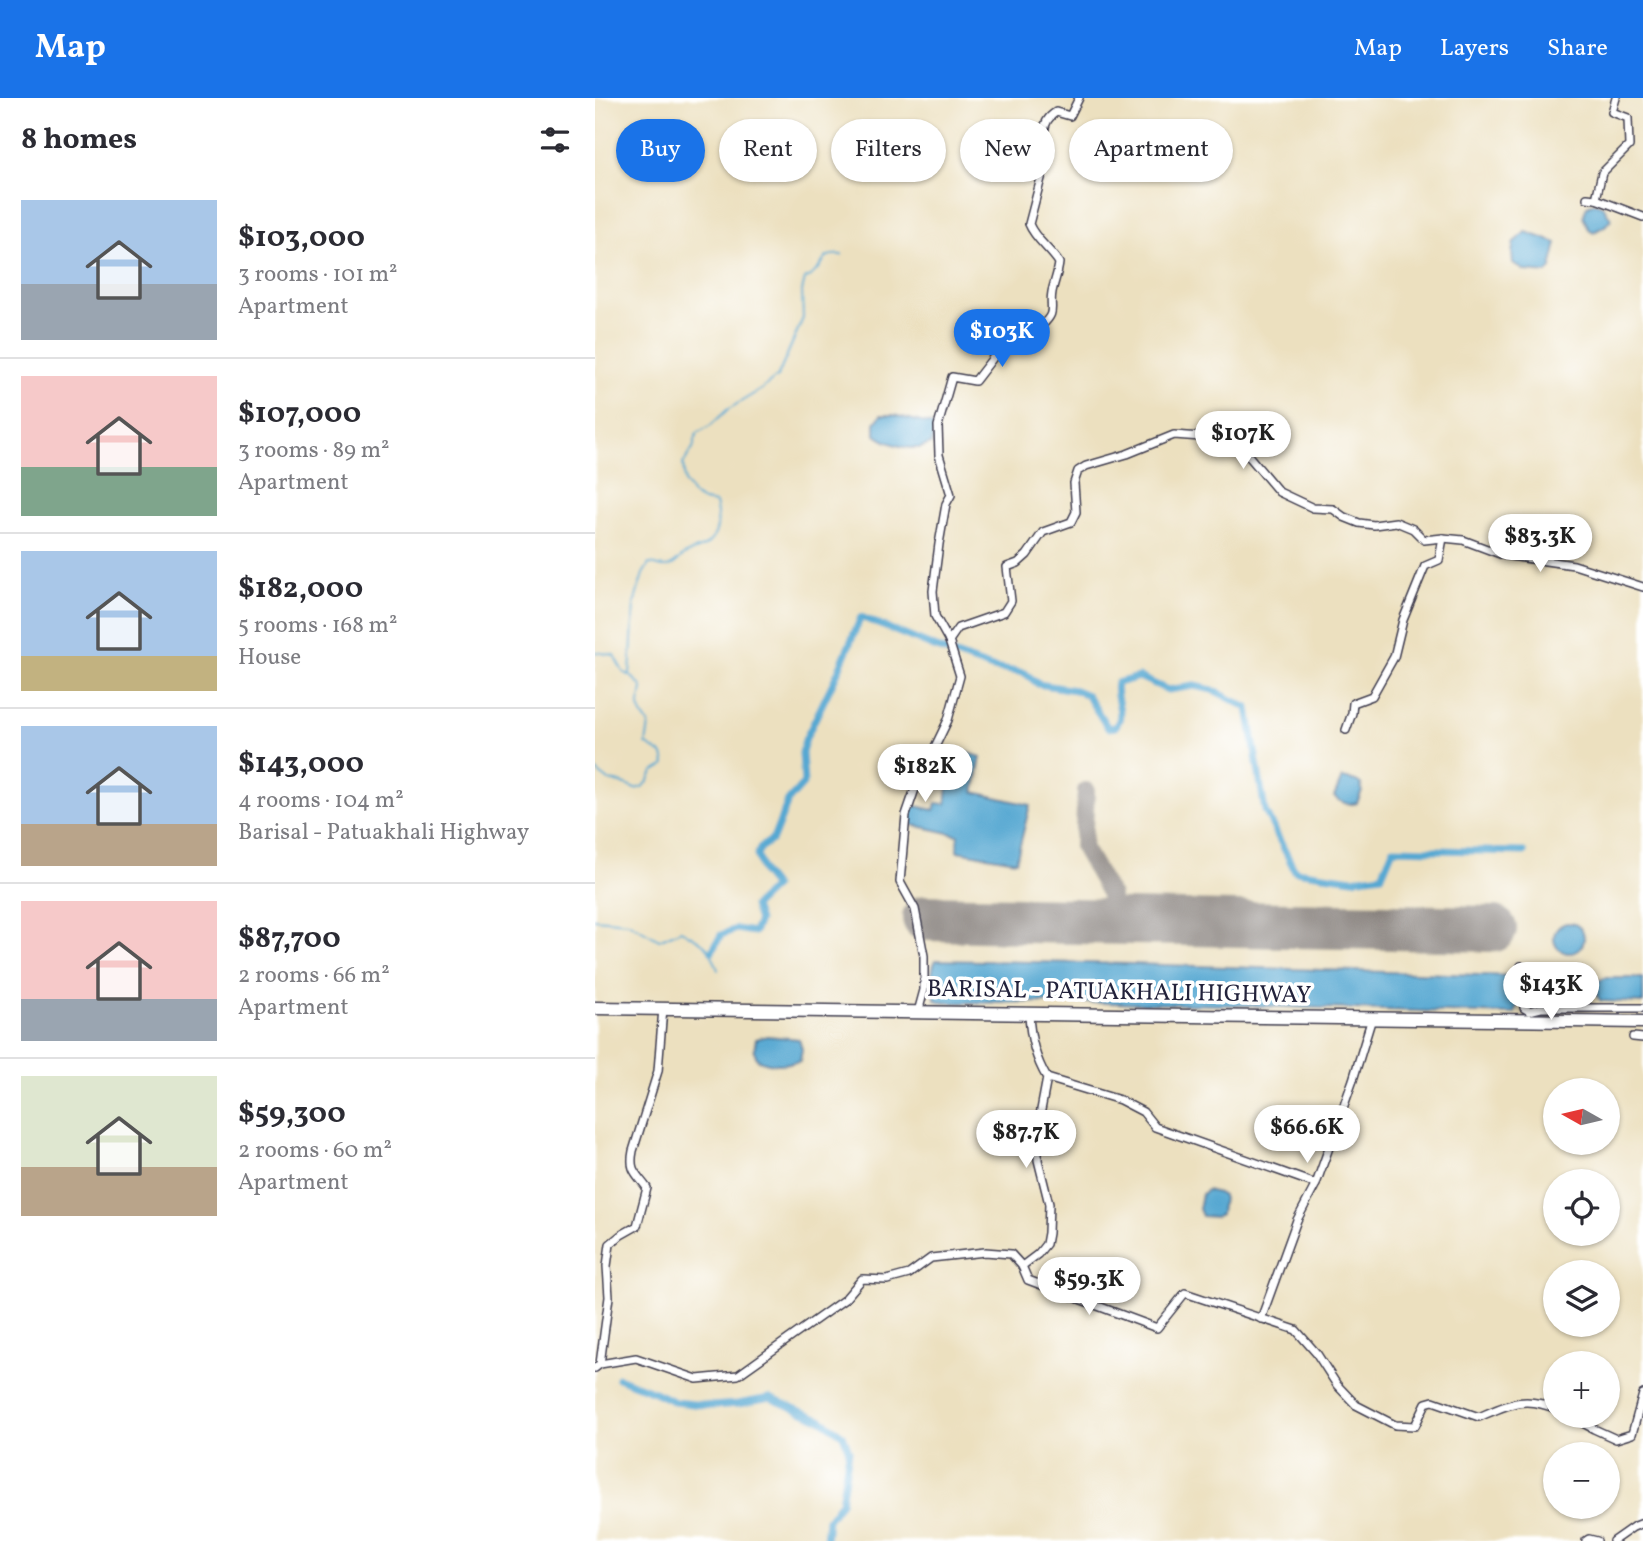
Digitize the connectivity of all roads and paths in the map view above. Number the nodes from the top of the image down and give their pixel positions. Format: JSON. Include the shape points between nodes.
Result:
{"nodes":[{"id":1,"x":1079,"y":98,"type":"edge"},
{"id":2,"x":1616,"y":98,"type":"edge"},
{"id":3,"x":1643,"y":217,"type":"edge"},
{"id":4,"x":1443,"y":538,"type":"junction"},
{"id":5,"x":1643,"y":587,"type":"edge"},
{"id":6,"x":949,"y":641,"type":"junction"},
{"id":7,"x":1346,"y":730,"type":"dead end"},
{"id":8,"x":1521,"y":966,"type":"dead end"},
{"id":9,"x":595,"y":1008,"type":"edge"},
{"id":10,"x":663,"y":1008,"type":"junction"},
{"id":11,"x":1643,"y":1008,"type":"edge"},
{"id":12,"x":918,"y":1012,"type":"junction"},
{"id":13,"x":1029,"y":1014,"type":"junction"},
{"id":14,"x":1372,"y":1017,"type":"junction"},
{"id":15,"x":1643,"y":1023,"type":"edge"},
{"id":16,"x":1633,"y":1037,"type":"dead end"},
{"id":17,"x":1643,"y":1038,"type":"edge"},
{"id":18,"x":1047,"y":1078,"type":"junction"},
{"id":19,"x":1316,"y":1184,"type":"junction"},
{"id":20,"x":1022,"y":1266,"type":"junction"},
{"id":21,"x":1261,"y":1319,"type":"junction"},
{"id":22,"x":598,"y":1366,"type":"edge"},
{"id":23,"x":1643,"y":1394,"type":"edge"},
{"id":24,"x":1543,"y":1403,"type":"edge"},
{"id":25,"x":1594,"y":1428,"type":"edge"},
{"id":26,"x":1643,"y":1523,"type":"edge"},
{"id":27,"x":1585,"y":1541,"type":"edge"},
{"id":28,"x":1597,"y":1541,"type":"edge"},
{"id":29,"x":1613,"y":1541,"type":"edge"}],
"edges":[{"from":1,"to":6,"type":"street","via":[[1070,116],[1056,112],[1048,119],[1044,133],[1049,148],[1029,224],[1059,263],[1052,313],[1042,325],[1019,324],[975,381],[952,377],[937,426],[939,455],[951,495],[933,591],[935,616]]},
{"from":2,"to":3,"type":"street","via":[[1612,112],[1629,118],[1629,146],[1602,173],[1592,198]]},
{"from":4,"to":5,"type":"street","via":[[1464,540],[1503,555],[1574,565]]},
{"from":4,"to":6,"type":"street","via":[[1424,540],[1413,528],[1396,522],[1359,523],[1333,509],[1313,508],[1279,492],[1247,454],[1227,443],[1174,435],[1079,471],[1074,483],[1076,512],[1070,522],[1043,532],[1027,555],[1007,567],[1011,601],[1004,612],[958,628]]},
{"from":4,"to":7,"type":"street","via":[[1439,560],[1425,566],[1394,657],[1372,696],[1353,703]]},
{"from":6,"to":12,"type":"street","via":[[960,676],[948,720],[906,815],[900,882],[915,909],[924,956],[924,990]]},
{"from":8,"to":11,"type":"street","via":[[1524,1008],[1529,1011]]},
{"from":9,"to":10,"type":"highway","name":"BARISAL - PATUAKHALI HIGHWAY"},
{"from":10,"to":12,"type":"highway","name":"BARISAL - PATUAKHALI HIGHWAY"},
{"from":10,"to":22,"type":"street","via":[[659,1071],[631,1162],[647,1188],[637,1226],[610,1244],[610,1297]]},
{"from":12,"to":13,"type":"highway","name":"BARISAL - PATUAKHALI HIGHWAY"},
{"from":13,"to":14,"type":"highway","name":"BARISAL - PATUAKHALI HIGHWAY"},
{"from":13,"to":18,"type":"street","via":[[1034,1048]]},
{"from":14,"to":15,"type":"highway","name":"BARISAL - PATUAKHALI HIGHWAY"},
{"from":14,"to":19,"type":"street"},
{"from":16,"to":17,"type":"street"},
{"from":18,"to":19,"type":"street","via":[[1120,1100],[1143,1112],[1155,1127]]},
{"from":18,"to":20,"type":"street","via":[[1038,1126],[1038,1160],[1049,1203],[1048,1233],[1046,1244]]},
{"from":19,"to":21,"type":"street","via":[[1297,1220]]},
{"from":20,"to":21,"type":"street","via":[[1028,1280],[1157,1328],[1185,1293]]},
{"from":20,"to":22,"type":"street","via":[[1011,1254],[985,1252],[930,1258],[909,1274],[887,1280],[862,1279],[845,1299],[738,1375],[697,1379],[636,1359]]},
{"from":21,"to":24,"type":"street","via":[[1296,1330],[1356,1405],[1395,1424],[1415,1426],[1426,1404],[1433,1401],[1479,1417],[1513,1402]]},
{"from":23,"to":25,"type":"street","via":[[1632,1434],[1616,1439]]},
{"from":26,"to":29,"type":"street"},
{"from":27,"to":28,"type":"street"}]}
